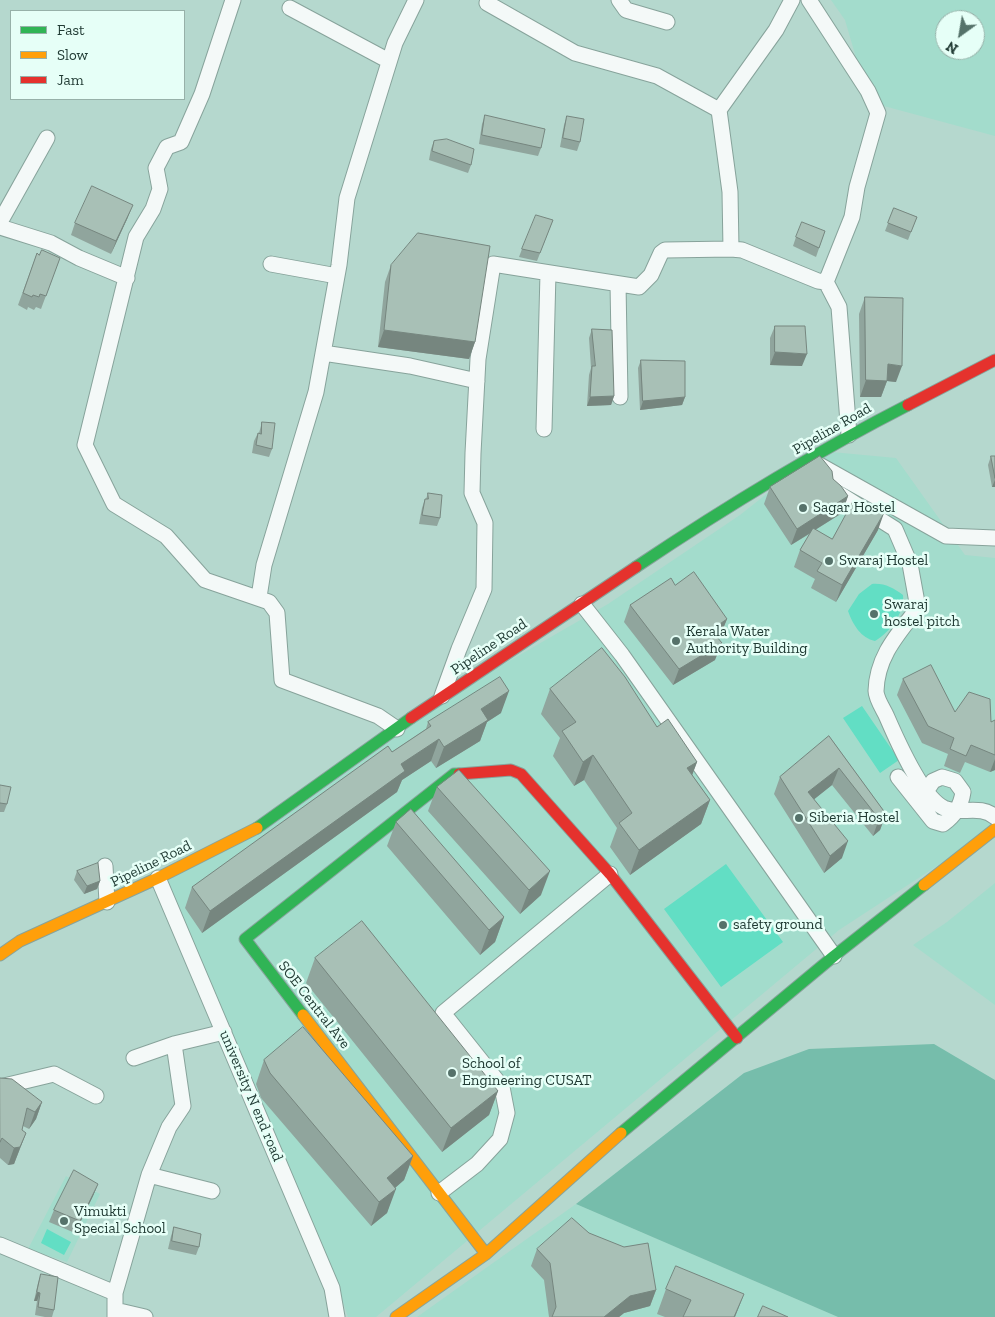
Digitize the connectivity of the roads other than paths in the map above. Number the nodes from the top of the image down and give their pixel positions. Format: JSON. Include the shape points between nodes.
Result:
{"nodes":[{"id":1,"x":233,"y":0,"type":"edge"},
{"id":2,"x":416,"y":0,"type":"edge"},
{"id":3,"x":619,"y":0,"type":"edge"},
{"id":4,"x":792,"y":0,"type":"edge"},
{"id":5,"x":809,"y":0,"type":"edge"},
{"id":6,"x":486,"y":1,"type":"edge"},
{"id":7,"x":290,"y":8,"type":"dead end"},
{"id":8,"x":668,"y":22,"type":"dead end"},
{"id":9,"x":389,"y":61,"type":"junction"},
{"id":10,"x":719,"y":110,"type":"junction"},
{"id":11,"x":47,"y":138,"type":"dead end"},
{"id":12,"x":0,"y":222,"type":"edge"},
{"id":13,"x":0,"y":227,"type":"edge"},
{"id":14,"x":731,"y":249,"type":"junction"},
{"id":15,"x":271,"y":264,"type":"dead end"},
{"id":16,"x":548,"y":273,"type":"junction"},
{"id":17,"x":337,"y":276,"type":"junction"},
{"id":18,"x":127,"y":278,"type":"junction"},
{"id":19,"x":826,"y":282,"type":"junction"},
{"id":20,"x":618,"y":284,"type":"junction"},
{"id":21,"x":323,"y":353,"type":"junction"},
{"id":22,"x":995,"y":360,"type":"edge"},
{"id":23,"x":477,"y":381,"type":"junction"},
{"id":24,"x":620,"y":397,"type":"dead end"},
{"id":25,"x":544,"y":429,"type":"dead end"},
{"id":26,"x":849,"y":435,"type":"junction"},
{"id":27,"x":809,"y":459,"type":"junction"},
{"id":28,"x":835,"y":491,"type":"edge"},
{"id":29,"x":995,"y":538,"type":"edge"},
{"id":30,"x":253,"y":595,"type":"junction"},
{"id":31,"x":582,"y":604,"type":"junction"},
{"id":32,"x":442,"y":697,"type":"junction"},
{"id":33,"x":397,"y":730,"type":"junction"},
{"id":34,"x":898,"y":777,"type":"dead end"},
{"id":35,"x":927,"y":790,"type":"junction"},
{"id":36,"x":957,"y":810,"type":"junction"},
{"id":37,"x":995,"y":817,"type":"edge"},
{"id":38,"x":995,"y":829,"type":"edge"},
{"id":39,"x":105,"y":866,"type":"dead end"},
{"id":40,"x":610,"y":874,"type":"junction"},
{"id":41,"x":158,"y":878,"type":"junction"},
{"id":42,"x":107,"y":902,"type":"junction"},
{"id":43,"x":0,"y":955,"type":"edge"},
{"id":44,"x":834,"y":956,"type":"junction"},
{"id":45,"x":224,"y":1032,"type":"junction"},
{"id":46,"x":737,"y":1038,"type":"junction"},
{"id":47,"x":174,"y":1044,"type":"junction"},
{"id":48,"x":134,"y":1058,"type":"dead end"},
{"id":49,"x":0,"y":1087,"type":"edge"},
{"id":50,"x":96,"y":1096,"type":"dead end"},
{"id":51,"x":149,"y":1175,"type":"junction"},
{"id":52,"x":212,"y":1191,"type":"dead end"},
{"id":53,"x":439,"y":1192,"type":"junction"},
{"id":54,"x":0,"y":1245,"type":"edge"},
{"id":55,"x":486,"y":1254,"type":"junction"},
{"id":56,"x":114,"y":1294,"type":"junction"},
{"id":57,"x":115,"y":1314,"type":"edge"},
{"id":58,"x":145,"y":1317,"type":"edge"},
{"id":59,"x":336,"y":1317,"type":"edge"},
{"id":60,"x":396,"y":1317,"type":"edge"}],
"edges":[{"from":1,"to":18,"type":"street","via":[[202,94],[181,142],[168,147],[156,168],[160,190],[136,237]]},
{"from":2,"to":9,"type":"street"},
{"from":3,"to":8,"type":"street","via":[[626,10]]},
{"from":4,"to":10,"type":"street","via":[[776,30]]},
{"from":5,"to":19,"type":"street","via":[[868,91],[878,113],[852,217]]},
{"from":6,"to":10,"type":"street","via":[[575,53],[657,76]]},
{"from":7,"to":9,"type":"street"},
{"from":9,"to":17,"type":"street","via":[[347,198]]},
{"from":10,"to":14,"type":"street","via":[[730,192]]},
{"from":11,"to":12,"type":"street"},
{"from":13,"to":18,"type":"street","via":[[51,243]]},
{"from":14,"to":19,"type":"street","via":[[742,250]]},
{"from":14,"to":20,"type":"street","via":[[665,250],[651,275],[639,287]]},
{"from":15,"to":17,"type":"street"},
{"from":16,"to":20,"type":"street"},
{"from":16,"to":23,"type":"street","via":[[493,264]]},
{"from":16,"to":25,"type":"street"},
{"from":17,"to":21,"type":"street"},
{"from":18,"to":30,"type":"street","via":[[85,445],[114,504],[166,536],[205,580]]},
{"from":19,"to":26,"type":"street","via":[[839,307]]},
{"from":20,"to":24,"type":"street"},
{"from":21,"to":23,"type":"street","via":[[410,366]]},
{"from":21,"to":30,"type":"street","via":[[300,450]]},
{"from":22,"to":26,"type":"street","name":"Pipeline Road"},
{"from":23,"to":32,"type":"street","via":[[472,493],[485,523],[484,590]]},
{"from":26,"to":27,"type":"street","name":"Pipeline Road"},
{"from":27,"to":29,"type":"street","via":[[946,536]]},
{"from":27,"to":31,"type":"street","name":"Pipeline Road","via":[[697,526]]},
{"from":28,"to":35,"type":"street","via":[[895,529],[910,564],[918,608],[884,652],[876,692],[904,756]]},
{"from":30,"to":33,"type":"street","via":[[269,602],[276,613],[282,680],[378,716]]},
{"from":31,"to":32,"type":"street","name":"Pipeline Road"},
{"from":31,"to":44,"type":"street"},
{"from":32,"to":33,"type":"street","name":"Pipeline Road"},
{"from":33,"to":41,"type":"street","name":"Pipeline Road","via":[[257,828]]},
{"from":34,"to":36,"type":"street","via":[[933,821],[943,824]]},
{"from":35,"to":36,"type":"street","via":[[944,807]]},
{"from":35,"to":36,"type":"street","via":[[932,781],[942,777],[955,781],[963,792]]},
{"from":36,"to":37,"type":"street","via":[[982,810]]},
{"from":38,"to":44,"type":"street"},
{"from":39,"to":42,"type":"street"},
{"from":40,"to":46,"type":"street"},
{"from":40,"to":53,"type":"street","via":[[444,1013],[502,1087],[507,1113],[500,1139],[477,1164]]},
{"from":40,"to":53,"type":"street","name":"SOE Central Ave","via":[[521,774],[511,770],[454,774],[245,939]]},
{"from":41,"to":42,"type":"street","name":"Pipeline Road"},
{"from":41,"to":45,"type":"street","name":"university N end road"},
{"from":42,"to":43,"type":"street","name":"Pipeline Road","via":[[20,941]]},
{"from":44,"to":46,"type":"street"},
{"from":45,"to":47,"type":"street"},
{"from":45,"to":59,"type":"street","name":"university N end road","via":[[332,1288]]},
{"from":46,"to":55,"type":"street","via":[[623,1131]]},
{"from":47,"to":48,"type":"street"},
{"from":47,"to":51,"type":"street","via":[[183,1106],[169,1127]]},
{"from":49,"to":50,"type":"street","via":[[54,1074]]},
{"from":51,"to":52,"type":"street"},
{"from":51,"to":56,"type":"street"},
{"from":53,"to":55,"type":"street","name":"SOE Central Ave"},
{"from":54,"to":56,"type":"street"},
{"from":55,"to":60,"type":"street"},
{"from":56,"to":57,"type":"street"},
{"from":57,"to":58,"type":"street"}]}
